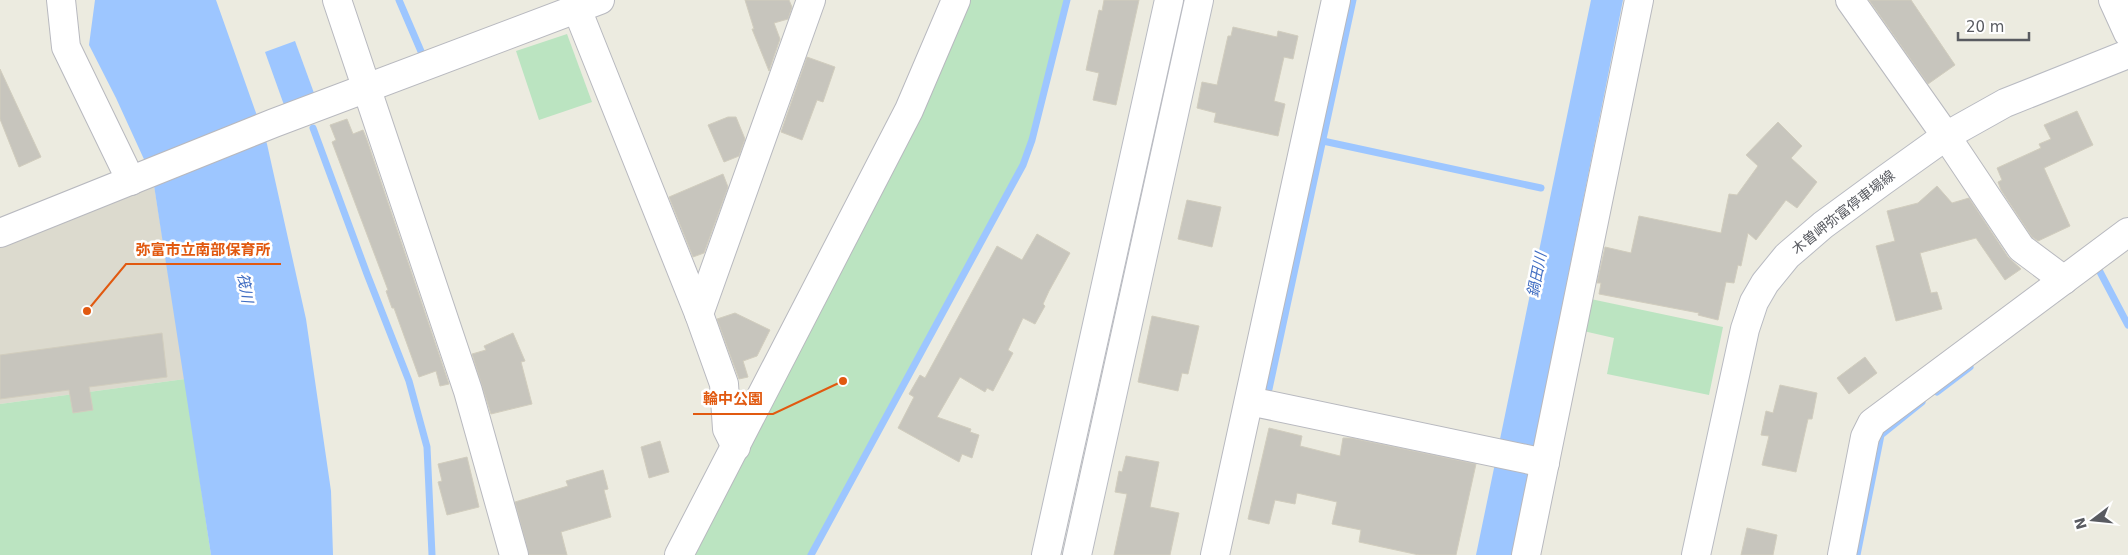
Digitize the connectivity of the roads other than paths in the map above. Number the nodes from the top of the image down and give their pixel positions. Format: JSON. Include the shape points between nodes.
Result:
{"nodes":[{"id":1,"x":61,"y":0,"type":"edge"},
{"id":2,"x":337,"y":0,"type":"edge"},
{"id":3,"x":811,"y":0,"type":"edge"},
{"id":4,"x":956,"y":0,"type":"edge"},
{"id":5,"x":1169,"y":0,"type":"edge"},
{"id":6,"x":1199,"y":0,"type":"edge"},
{"id":7,"x":1336,"y":0,"type":"edge"},
{"id":8,"x":1640,"y":0,"type":"edge"},
{"id":9,"x":1850,"y":0,"type":"edge"},
{"id":10,"x":2113,"y":0,"type":"edge"},
{"id":11,"x":588,"y":4,"type":"edge"},
{"id":12,"x":2128,"y":33,"type":"edge"},
{"id":13,"x":2128,"y":54,"type":"edge"},
{"id":14,"x":368,"y":89,"type":"junction"},
{"id":15,"x":1946,"y":136,"type":"junction"},
{"id":16,"x":137,"y":178,"type":"junction"},
{"id":17,"x":2128,"y":232,"type":"edge"},
{"id":18,"x":0,"y":233,"type":"edge"},
{"id":19,"x":2064,"y":280,"type":"junction"},
{"id":20,"x":699,"y":314,"type":"junction"},
{"id":21,"x":1249,"y":401,"type":"junction"},
{"id":22,"x":736,"y":447,"type":"junction"},
{"id":23,"x":1541,"y":462,"type":"junction"},
{"id":24,"x":1528,"y":549,"type":"edge"},
{"id":25,"x":514,"y":555,"type":"edge"},
{"id":26,"x":679,"y":555,"type":"edge"},
{"id":27,"x":1046,"y":555,"type":"edge"},
{"id":28,"x":1077,"y":555,"type":"edge"},
{"id":29,"x":1215,"y":555,"type":"edge"},
{"id":30,"x":1696,"y":555,"type":"edge"},
{"id":31,"x":1842,"y":555,"type":"edge"}],
"edges":[{"from":1,"to":16,"type":"street","via":[[66,48]]},
{"from":2,"to":14,"type":"street"},
{"from":3,"to":20,"type":"street"},
{"from":4,"to":22,"type":"street","via":[[909,110]]},
{"from":5,"to":27,"type":"street"},
{"from":6,"to":28,"type":"street"},
{"from":7,"to":21,"type":"street"},
{"from":8,"to":23,"type":"street"},
{"from":9,"to":15,"type":"street"},
{"from":10,"to":12,"type":"street"},
{"from":11,"to":14,"type":"street"},
{"from":11,"to":20,"type":"street"},
{"from":13,"to":15,"type":"street","name":"木曽岬弥富停車場線","via":[[2005,103]]},
{"from":14,"to":16,"type":"street"},
{"from":14,"to":25,"type":"street","via":[[468,391]]},
{"from":15,"to":19,"type":"street","via":[[2020,248]]},
{"from":15,"to":30,"type":"street","name":"木曽岬弥富停車場線","via":[[1823,225],[1787,256],[1765,283],[1754,302],[1745,329]]},
{"from":16,"to":18,"type":"street"},
{"from":17,"to":19,"type":"street"},
{"from":19,"to":31,"type":"street","via":[[1872,424],[1865,437]]},
{"from":20,"to":22,"type":"street","via":[[724,384],[727,429]]},
{"from":21,"to":23,"type":"street"},
{"from":21,"to":29,"type":"street"},
{"from":22,"to":26,"type":"street"},
{"from":23,"to":24,"type":"street"}]}
